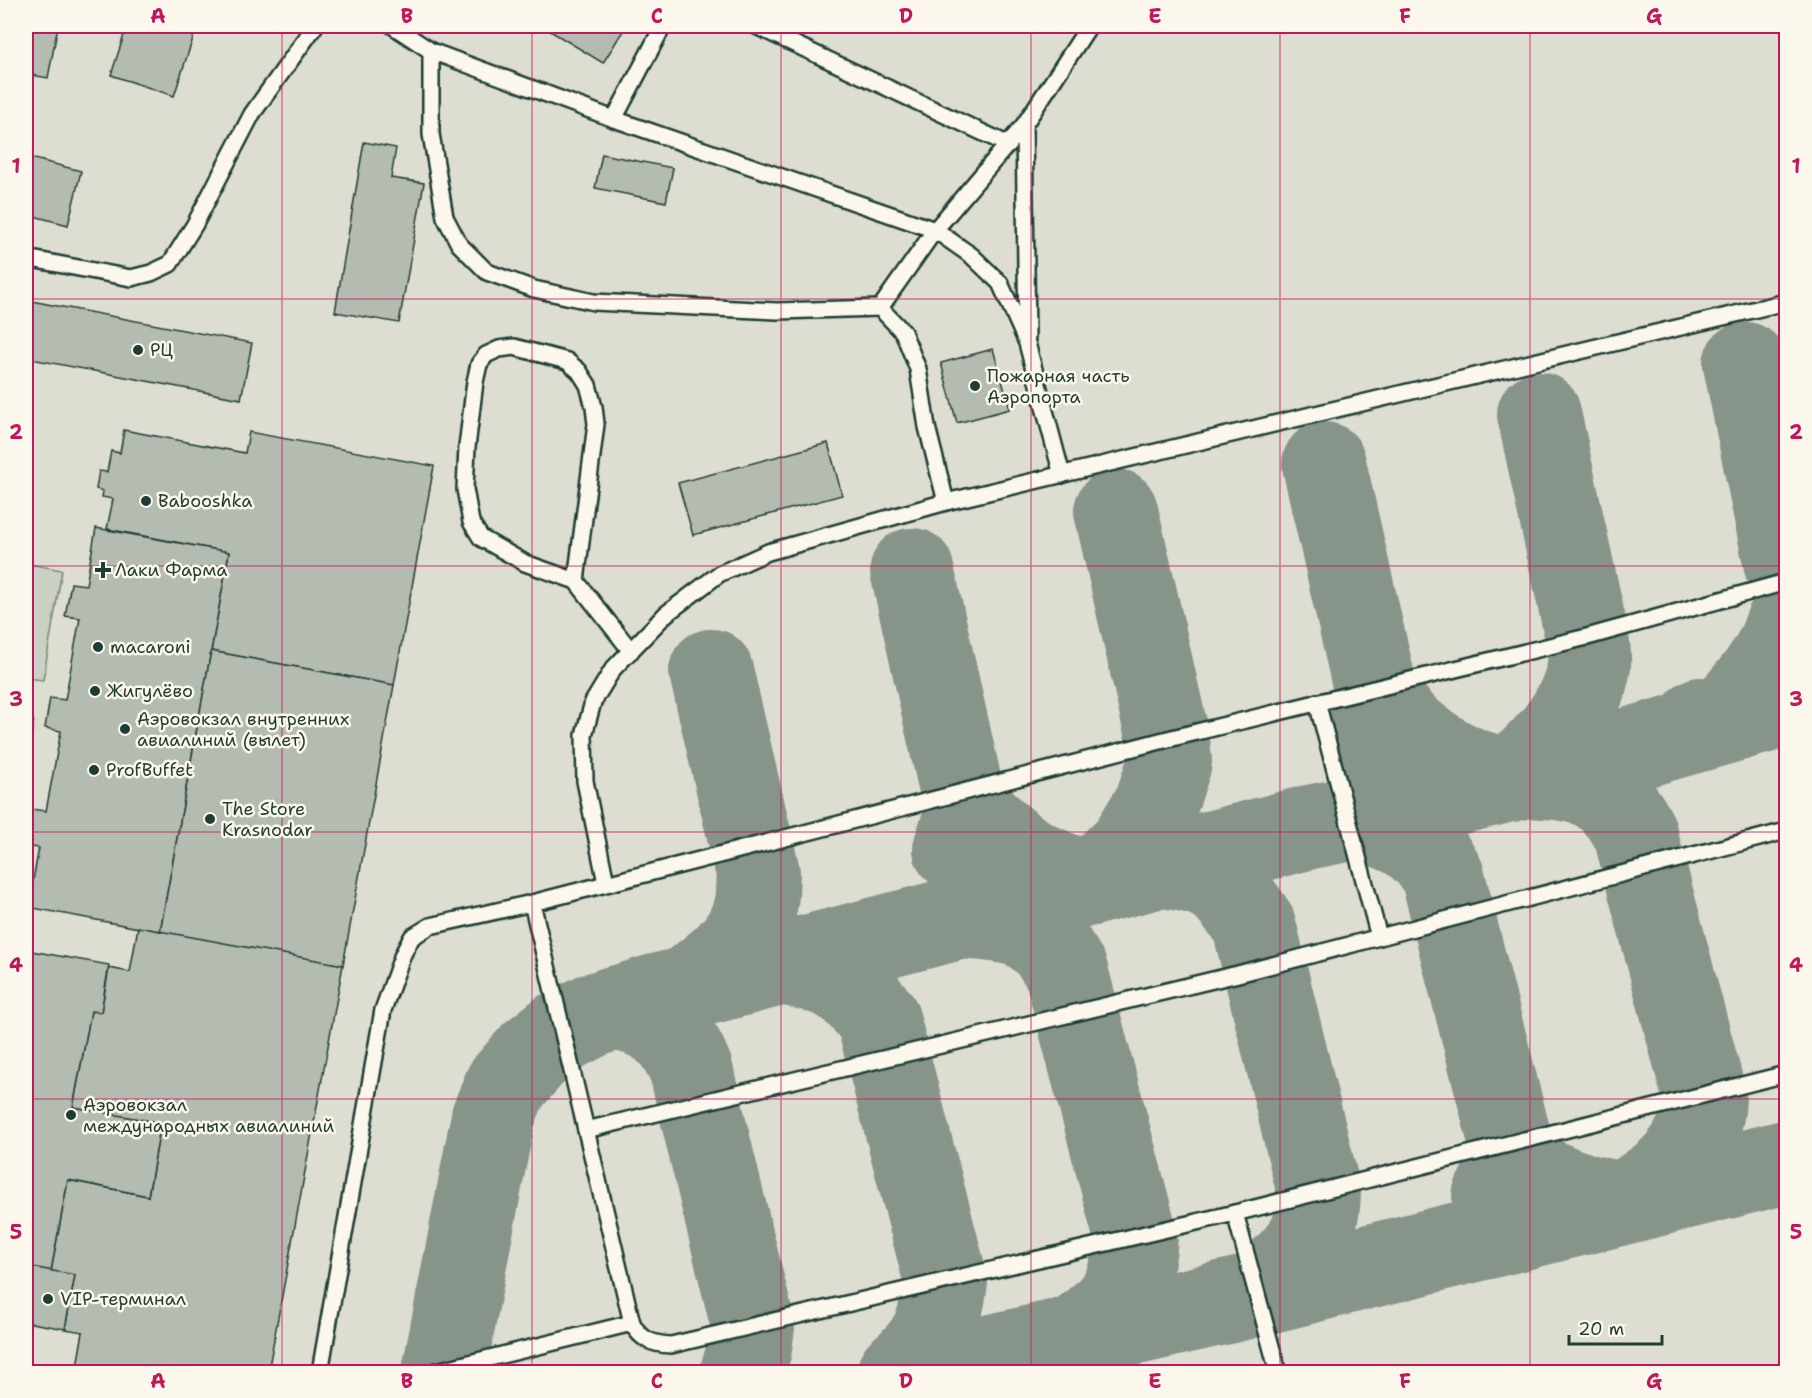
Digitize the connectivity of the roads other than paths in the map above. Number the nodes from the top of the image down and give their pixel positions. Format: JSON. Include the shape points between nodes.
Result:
{"nodes":[{"id":1,"x":315,"y":26,"type":"edge"},
{"id":2,"x":393,"y":26,"type":"edge"},
{"id":3,"x":663,"y":26,"type":"edge"},
{"id":4,"x":756,"y":26,"type":"edge"},
{"id":5,"x":1089,"y":26,"type":"edge"},
{"id":6,"x":431,"y":51,"type":"junction"},
{"id":7,"x":614,"y":119,"type":"junction"},
{"id":8,"x":1024,"y":125,"type":"junction"},
{"id":9,"x":1009,"y":145,"type":"junction"},
{"id":10,"x":935,"y":230,"type":"junction"},
{"id":11,"x":26,"y":258,"type":"edge"},
{"id":12,"x":1786,"y":302,"type":"edge"},
{"id":13,"x":880,"y":308,"type":"junction"},
{"id":14,"x":1027,"y":343,"type":"junction"},
{"id":15,"x":1062,"y":475,"type":"junction"},
{"id":16,"x":946,"y":502,"type":"junction"},
{"id":17,"x":576,"y":582,"type":"junction"},
{"id":18,"x":1786,"y":582,"type":"edge"},
{"id":19,"x":631,"y":651,"type":"junction"},
{"id":20,"x":1317,"y":702,"type":"junction"},
{"id":21,"x":1786,"y":831,"type":"edge"},
{"id":22,"x":606,"y":883,"type":"junction"},
{"id":23,"x":532,"y":903,"type":"junction"},
{"id":24,"x":1379,"y":937,"type":"junction"},
{"id":25,"x":1786,"y":1074,"type":"edge"},
{"id":26,"x":586,"y":1130,"type":"junction"},
{"id":27,"x":1235,"y":1213,"type":"junction"},
{"id":28,"x":632,"y":1323,"type":"junction"},
{"id":29,"x":320,"y":1372,"type":"edge"},
{"id":30,"x":433,"y":1372,"type":"edge"},
{"id":31,"x":1278,"y":1372,"type":"edge"}],
"edges":[{"from":1,"to":11,"type":"lane","via":[[252,114],[170,264],[130,278]]},
{"from":2,"to":6,"type":"lane"},
{"from":3,"to":7,"type":"lane"},
{"from":4,"to":9,"type":"lane"},
{"from":5,"to":8,"type":"lane"},
{"from":6,"to":7,"type":"lane"},
{"from":6,"to":13,"type":"lane","via":[[431,134],[445,218],[459,244],[487,272],[534,289],[594,302],[777,311]]},
{"from":7,"to":10,"type":"lane"},
{"from":8,"to":9,"type":"lane"},
{"from":8,"to":14,"type":"lane"},
{"from":9,"to":10,"type":"lane"},
{"from":10,"to":13,"type":"lane"},
{"from":10,"to":14,"type":"lane","via":[[972,256],[1000,283]]},
{"from":12,"to":15,"type":"lane"},
{"from":13,"to":16,"type":"lane","via":[[903,332],[918,369],[927,427]]},
{"from":14,"to":15,"type":"lane"},
{"from":15,"to":16,"type":"lane"},
{"from":16,"to":19,"type":"lane","via":[[768,552],[719,574],[666,614]]},
{"from":17,"to":17,"type":"lane","via":[[525,563],[481,538],[471,522],[465,489],[466,447],[475,382],[478,364],[499,349],[514,347],[567,362],[588,385],[596,424]]},
{"from":17,"to":19,"type":"lane"},
{"from":18,"to":20,"type":"lane","via":[[1587,637]]},
{"from":19,"to":22,"type":"lane","via":[[613,669],[593,702],[584,735],[585,781]]},
{"from":20,"to":22,"type":"lane"},
{"from":20,"to":24,"type":"lane"},
{"from":21,"to":24,"type":"lane"},
{"from":22,"to":23,"type":"lane"},
{"from":23,"to":26,"type":"lane"},
{"from":23,"to":29,"type":"lane","via":[[430,926],[412,937],[403,954],[383,1010]]},
{"from":24,"to":26,"type":"lane"},
{"from":25,"to":27,"type":"lane"},
{"from":26,"to":28,"type":"lane"},
{"from":27,"to":28,"type":"lane","via":[[671,1346],[646,1340]]},
{"from":27,"to":31,"type":"lane"},
{"from":28,"to":30,"type":"lane"}]}
